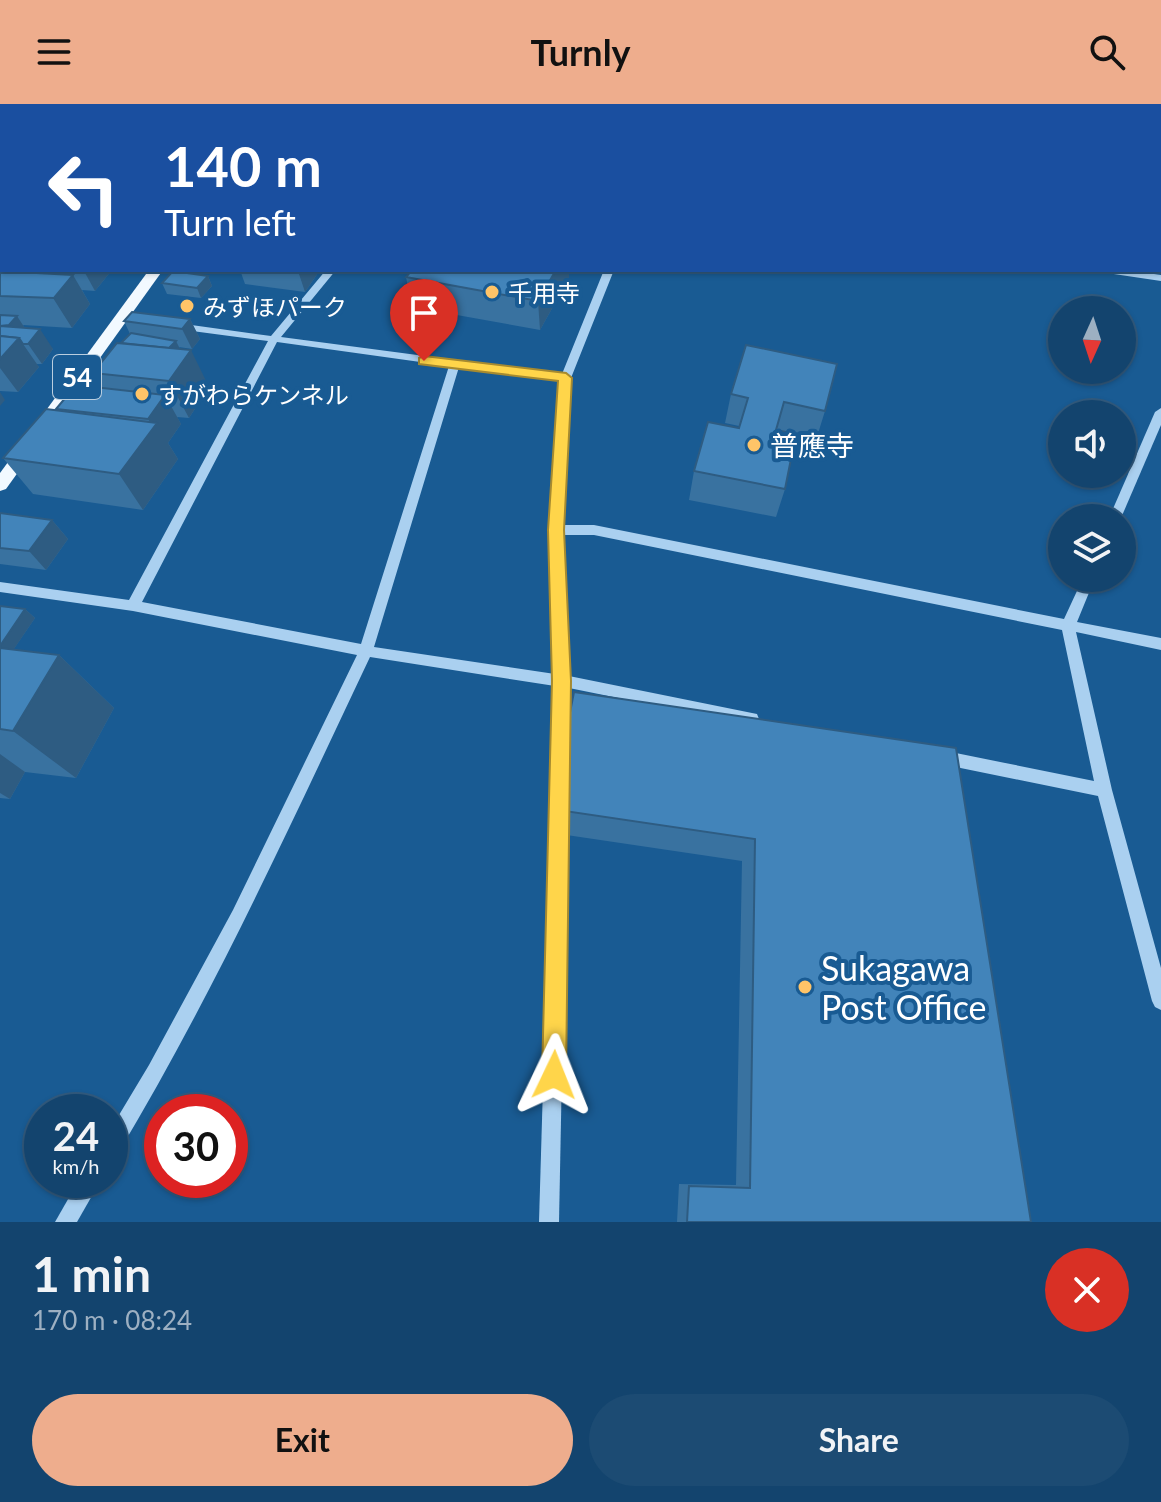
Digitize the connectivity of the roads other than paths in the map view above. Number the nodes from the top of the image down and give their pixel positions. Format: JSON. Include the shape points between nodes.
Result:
{"nodes":[{"id":1,"x":155,"y":272,"type":"edge"},
{"id":2,"x":329,"y":272,"type":"edge"},
{"id":3,"x":608,"y":272,"type":"edge"},
{"id":4,"x":1120,"y":272,"type":"edge"},
{"id":5,"x":1161,"y":278,"type":"edge"},
{"id":6,"x":165,"y":325,"type":"edge"},
{"id":7,"x":274,"y":339,"type":"junction"},
{"id":8,"x":454,"y":365,"type":"junction"},
{"id":9,"x":566,"y":378,"type":"junction"},
{"id":10,"x":1161,"y":412,"type":"edge"},
{"id":11,"x":0,"y":485,"type":"edge"},
{"id":12,"x":1121,"y":504,"type":"edge"},
{"id":13,"x":556,"y":530,"type":"junction"},
{"id":14,"x":0,"y":587,"type":"edge"},
{"id":15,"x":1083,"y":592,"type":"edge"},
{"id":16,"x":133,"y":606,"type":"junction"},
{"id":17,"x":1068,"y":626,"type":"junction"},
{"id":18,"x":1161,"y":644,"type":"edge"},
{"id":19,"x":366,"y":651,"type":"junction"},
{"id":20,"x":562,"y":681,"type":"junction"},
{"id":21,"x":763,"y":721,"type":"edge"},
{"id":22,"x":918,"y":752,"type":"edge"},
{"id":23,"x":1104,"y":790,"type":"junction"},
{"id":24,"x":1161,"y":1001,"type":"edge"},
{"id":25,"x":128,"y":1118,"type":"edge"},
{"id":26,"x":80,"y":1198,"type":"edge"},
{"id":27,"x":65,"y":1222,"type":"edge"},
{"id":28,"x":549,"y":1222,"type":"edge"}],
"edges":[{"from":1,"to":11,"type":"main road","number":"54","via":[[127,320]]},
{"from":2,"to":7,"type":"street"},
{"from":3,"to":9,"type":"street"},
{"from":4,"to":5,"type":"street"},
{"from":6,"to":7,"type":"street"},
{"from":7,"to":8,"type":"street"},
{"from":7,"to":16,"type":"street"},
{"from":8,"to":9,"type":"street"},
{"from":8,"to":19,"type":"street"},
{"from":9,"to":13,"type":"street"},
{"from":10,"to":12,"type":"street"},
{"from":13,"to":17,"type":"street","via":[[594,530]]},
{"from":13,"to":20,"type":"street"},
{"from":14,"to":16,"type":"street"},
{"from":15,"to":17,"type":"street"},
{"from":16,"to":19,"type":"street"},
{"from":17,"to":18,"type":"street"},
{"from":17,"to":23,"type":"street"},
{"from":19,"to":20,"type":"street"},
{"from":19,"to":25,"type":"street","via":[[239,916]]},
{"from":20,"to":21,"type":"street"},
{"from":20,"to":28,"type":"street"},
{"from":22,"to":23,"type":"street"},
{"from":23,"to":24,"type":"street"},
{"from":26,"to":27,"type":"street"}]}
